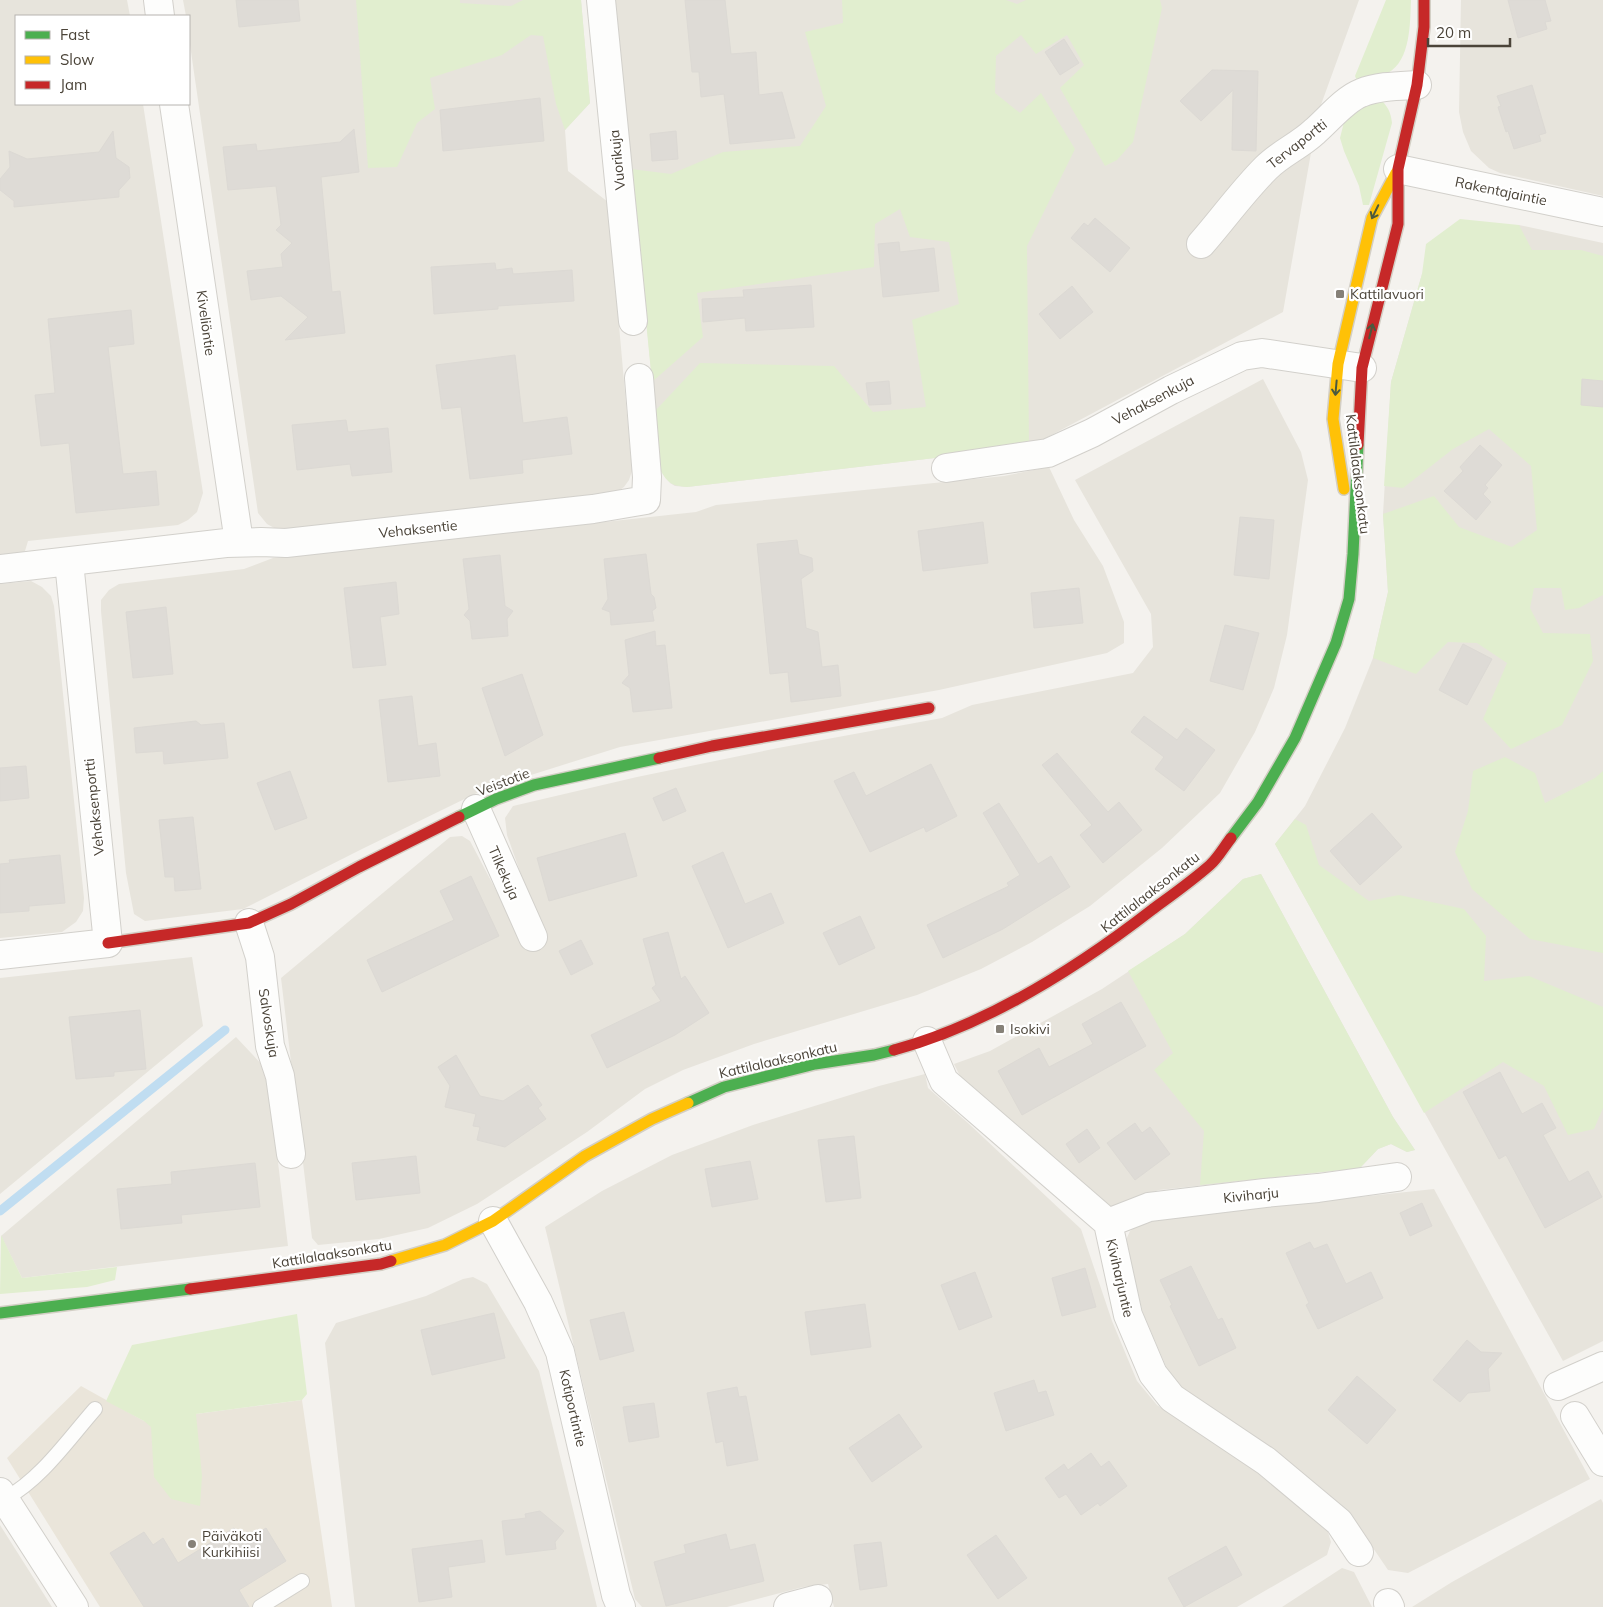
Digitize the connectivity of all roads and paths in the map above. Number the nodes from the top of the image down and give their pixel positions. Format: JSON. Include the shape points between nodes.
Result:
{"nodes":[{"id":1,"x":158,"y":0,"type":"edge"},
{"id":2,"x":601,"y":0,"type":"edge"},
{"id":3,"x":1424,"y":0,"type":"edge"},
{"id":4,"x":160,"y":15,"type":"edge"},
{"id":5,"x":1417,"y":85,"type":"junction"},
{"id":6,"x":174,"y":105,"type":"edge"},
{"id":7,"x":1398,"y":169,"type":"junction"},
{"id":8,"x":1603,"y":212,"type":"edge"},
{"id":9,"x":1202,"y":244,"type":"dead end"},
{"id":10,"x":633,"y":321,"type":"dead end"},
{"id":11,"x":1350,"y":366,"type":"junction"},
{"id":12,"x":638,"y":378,"type":"dead end"},
{"id":13,"x":946,"y":468,"type":"dead end"},
{"id":14,"x":239,"y":542,"type":"junction"},
{"id":15,"x":1353,"y":554,"type":"junction"},
{"id":16,"x":69,"y":562,"type":"junction"},
{"id":17,"x":0,"y":569,"type":"edge"},
{"id":18,"x":929,"y":708,"type":"dead end"},
{"id":19,"x":476,"y":809,"type":"junction"},
{"id":20,"x":249,"y":922,"type":"junction"},
{"id":21,"x":532,"y":937,"type":"dead end"},
{"id":22,"x":108,"y":943,"type":"junction"},
{"id":23,"x":0,"y":955,"type":"edge"},
{"id":24,"x":927,"y":1041,"type":"junction"},
{"id":25,"x":291,"y":1154,"type":"dead end"},
{"id":26,"x":1397,"y":1177,"type":"dead end"},
{"id":27,"x":493,"y":1221,"type":"junction"},
{"id":28,"x":1108,"y":1223,"type":"junction"},
{"id":29,"x":0,"y":1313,"type":"edge"},
{"id":30,"x":1603,"y":1366,"type":"edge"},
{"id":31,"x":1558,"y":1386,"type":"dead end"},
{"id":32,"x":95,"y":1409,"type":"dead end"},
{"id":33,"x":1576,"y":1416,"type":"dead end"},
{"id":34,"x":1603,"y":1462,"type":"edge"},
{"id":35,"x":2,"y":1495,"type":"edge"},
{"id":36,"x":1359,"y":1552,"type":"dead end"},
{"id":37,"x":302,"y":1581,"type":"dead end"},
{"id":38,"x":818,"y":1599,"type":"dead end"},
{"id":39,"x":264,"y":1606,"type":"edge"},
{"id":40,"x":74,"y":1607,"type":"edge"},
{"id":41,"x":622,"y":1607,"type":"edge"},
{"id":42,"x":788,"y":1607,"type":"edge"}],
"edges":[{"from":1,"to":4,"type":"street"},
{"from":2,"to":10,"type":"street","name":"Vuorikuja"},
{"from":3,"to":5,"type":"street","name":"Kattilalaaksonkatu"},
{"from":5,"to":7,"type":"street","name":"Kattilalaaksonkatu"},
{"from":5,"to":9,"type":"street","name":"Tervaportti","via":[[1359,93],[1308,138],[1284,152],[1266,168]]},
{"from":6,"to":14,"type":"street","name":"Kiveliöntie"},
{"from":7,"to":8,"type":"street","name":"Rakentajaintie"},
{"from":11,"to":7,"type":"street","name":"Kattilalaaksonkatu","one_way":true,"via":[[1398,224]]},
{"from":7,"to":11,"type":"street","name":"Kattilalaaksonkatu","one_way":true,"via":[[1372,218]]},
{"from":11,"to":13,"type":"street","name":"Vehaksenkuja","via":[[1262,352],[1242,356],[1048,453]]},
{"from":11,"to":15,"type":"street","name":"Kattilalaaksonkatu"},
{"from":11,"to":15,"type":"street","name":"Kattilalaaksonkatu","one_way":true,"via":[[1333,419]]},
{"from":12,"to":14,"type":"street","name":"Vehaksentie","via":[[646,500],[593,509],[286,544]]},
{"from":14,"to":16,"type":"street","name":"Vehaksentie"},
{"from":15,"to":24,"type":"street","name":"Kattilalaaksonkatu","via":[[1349,599],[1336,643],[1295,738],[1258,802],[1211,864],[1112,941],[979,1020]]},
{"from":16,"to":17,"type":"street","name":"Vehaksentie"},
{"from":16,"to":22,"type":"street","name":"Vehaksenportti"},
{"from":18,"to":19,"type":"street","name":"Veistotie","via":[[712,746],[543,783]]},
{"from":19,"to":20,"type":"street","name":"Veistotie","via":[[291,904]]},
{"from":19,"to":21,"type":"street","name":"Tilkekuja"},
{"from":20,"to":22,"type":"street","name":"Veistotie"},
{"from":20,"to":25,"type":"street","name":"Salvoskuja","via":[[260,957],[270,1046],[280,1076]]},
{"from":22,"to":23,"type":"street"},
{"from":24,"to":27,"type":"street","name":"Kattilalaaksonkatu","via":[[724,1087],[652,1119],[585,1156]]},
{"from":24,"to":28,"type":"street","name":"Kiviharjuntie","via":[[944,1081]]},
{"from":26,"to":28,"type":"street","name":"Kiviharju","via":[[1149,1207]]},
{"from":27,"to":29,"type":"street","name":"Kattilalaaksonkatu","via":[[445,1245],[381,1264]]},
{"from":27,"to":41,"type":"street","name":"Kotiportintie","via":[[538,1302],[560,1352],[616,1596]]},
{"from":28,"to":36,"type":"street","name":"Kiviharjuntie","via":[[1128,1315],[1153,1374],[1172,1398],[1266,1461],[1339,1522]]},
{"from":30,"to":31,"type":"street"},
{"from":32,"to":35,"type":"lane","via":[[36,1477],[18,1491]]},
{"from":33,"to":34,"type":"street"},
{"from":35,"to":40,"type":"street"},
{"from":37,"to":39,"type":"lane"},
{"from":38,"to":42,"type":"street"}]}
